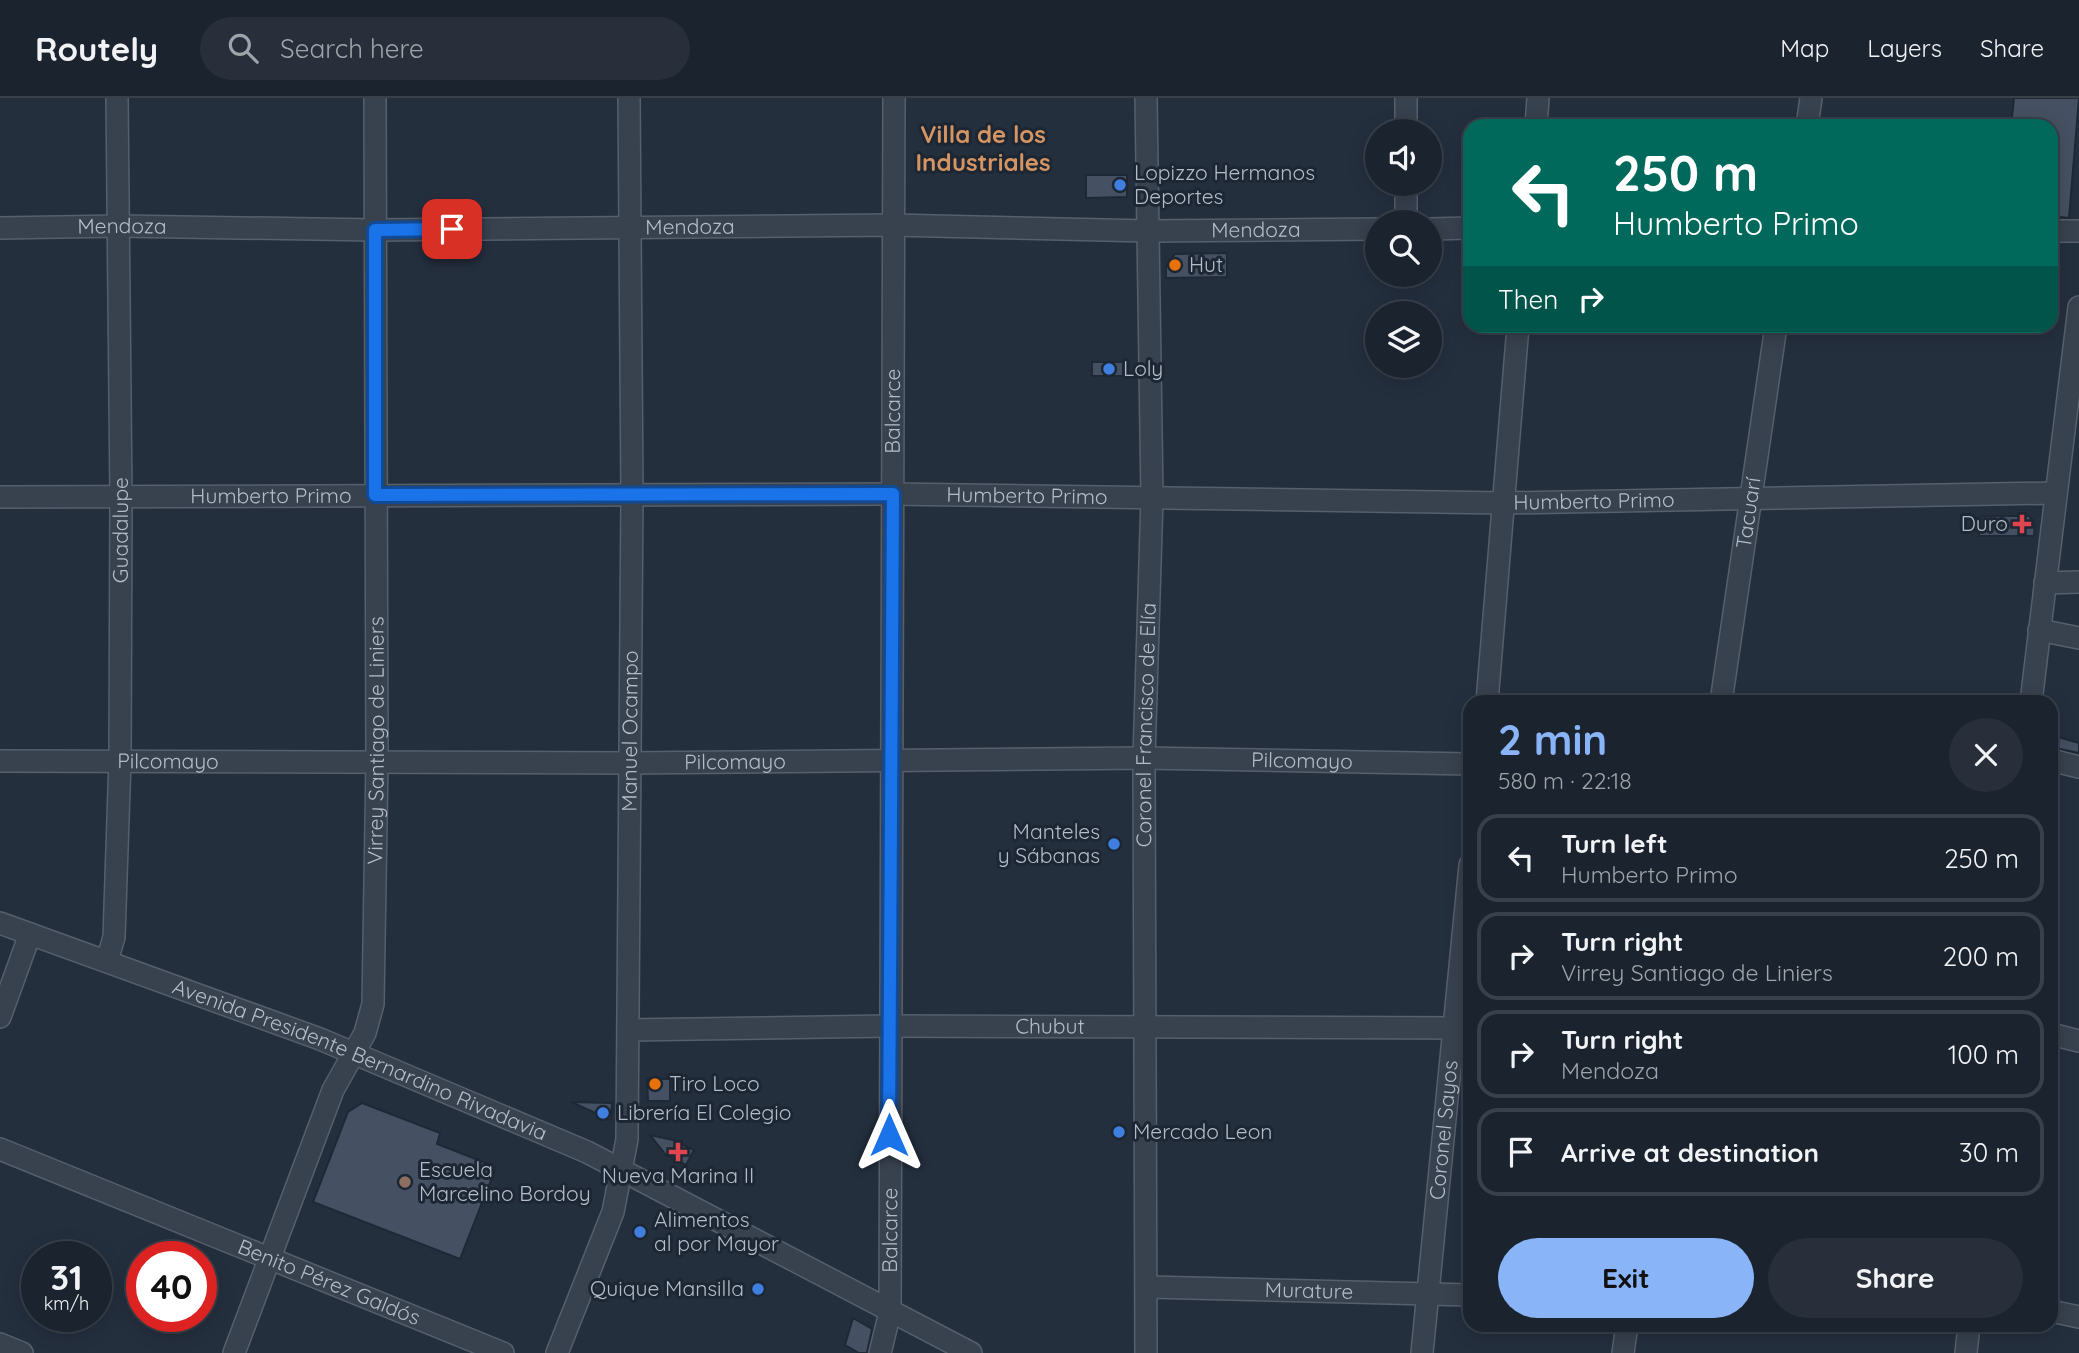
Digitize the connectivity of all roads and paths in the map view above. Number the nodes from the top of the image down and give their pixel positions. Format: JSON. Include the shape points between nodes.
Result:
{"nodes":[{"id":1,"x":117,"y":98,"type":"edge"},
{"id":2,"x":375,"y":98,"type":"edge"},
{"id":3,"x":629,"y":98,"type":"edge"},
{"id":4,"x":894,"y":98,"type":"edge"},
{"id":5,"x":1146,"y":98,"type":"edge"},
{"id":6,"x":1406,"y":98,"type":"edge"},
{"id":7,"x":1538,"y":98,"type":"edge"},
{"id":8,"x":1811,"y":98,"type":"edge"},
{"id":9,"x":1406,"y":119,"type":"edge"},
{"id":10,"x":1536,"y":119,"type":"edge"},
{"id":11,"x":1808,"y":119,"type":"edge"},
{"id":12,"x":893,"y":225,"type":"junction"},
{"id":13,"x":120,"y":226,"type":"junction"},
{"id":14,"x":0,"y":228,"type":"edge"},
{"id":15,"x":630,"y":228,"type":"junction"},
{"id":16,"x":1365,"y":229,"type":"edge"},
{"id":17,"x":1442,"y":229,"type":"edge"},
{"id":18,"x":1463,"y":229,"type":"edge"},
{"id":19,"x":375,"y":230,"type":"junction"},
{"id":20,"x":1149,"y":231,"type":"junction"},
{"id":21,"x":2058,"y":231,"type":"edge"},
{"id":22,"x":2079,"y":231,"type":"edge"},
{"id":23,"x":2078,"y":315,"type":"edge"},
{"id":24,"x":1517,"y":333,"type":"edge"},
{"id":25,"x":1775,"y":333,"type":"edge"},
{"id":26,"x":2054,"y":493,"type":"junction"},
{"id":27,"x":632,"y":494,"type":"junction"},
{"id":28,"x":893,"y":494,"type":"junction"},
{"id":29,"x":375,"y":495,"type":"junction"},
{"id":30,"x":0,"y":497,"type":"edge"},
{"id":31,"x":121,"y":498,"type":"junction"},
{"id":32,"x":1152,"y":498,"type":"junction"},
{"id":33,"x":1751,"y":498,"type":"junction"},
{"id":34,"x":1504,"y":503,"type":"junction"},
{"id":35,"x":2079,"y":582,"type":"edge"},
{"id":36,"x":2045,"y":583,"type":"junction"},
{"id":37,"x":2039,"y":630,"type":"junction"},
{"id":38,"x":2079,"y":638,"type":"edge"},
{"id":39,"x":1488,"y":695,"type":"edge"},
{"id":40,"x":1722,"y":695,"type":"edge"},
{"id":41,"x":2032,"y":695,"type":"edge"},
{"id":42,"x":1144,"y":758,"type":"junction"},
{"id":43,"x":120,"y":760,"type":"junction"},
{"id":44,"x":892,"y":760,"type":"junction"},
{"id":45,"x":0,"y":761,"type":"edge"},
{"id":46,"x":377,"y":761,"type":"junction"},
{"id":47,"x":2058,"y":762,"type":"edge"},
{"id":48,"x":628,"y":763,"type":"junction"},
{"id":49,"x":1463,"y":764,"type":"edge"},
{"id":50,"x":2079,"y":767,"type":"edge"},
{"id":51,"x":0,"y":923,"type":"edge"},
{"id":52,"x":30,"y":934,"type":"junction"},
{"id":53,"x":107,"y":961,"type":"junction"},
{"id":54,"x":1463,"y":992,"type":"edge"},
{"id":55,"x":0,"y":1017,"type":"edge"},
{"id":56,"x":888,"y":1026,"type":"junction"},
{"id":57,"x":1146,"y":1028,"type":"junction"},
{"id":58,"x":1461,"y":1028,"type":"edge"},
{"id":59,"x":628,"y":1030,"type":"junction"},
{"id":60,"x":2058,"y":1036,"type":"edge"},
{"id":61,"x":2079,"y":1041,"type":"edge"},
{"id":62,"x":354,"y":1052,"type":"junction"},
{"id":63,"x":0,"y":1149,"type":"edge"},
{"id":64,"x":624,"y":1169,"type":"junction"},
{"id":65,"x":272,"y":1258,"type":"junction"},
{"id":66,"x":1148,"y":1287,"type":"junction"},
{"id":67,"x":1428,"y":1295,"type":"junction"},
{"id":68,"x":1463,"y":1295,"type":"edge"},
{"id":69,"x":890,"y":1312,"type":"junction"},
{"id":70,"x":2058,"y":1312,"type":"edge"},
{"id":71,"x":2079,"y":1317,"type":"edge"},
{"id":72,"x":1626,"y":1332,"type":"edge"},
{"id":73,"x":1968,"y":1332,"type":"edge"},
{"id":74,"x":0,"y":1344,"type":"edge"},
{"id":75,"x":22,"y":1353,"type":"edge"},
{"id":76,"x":234,"y":1353,"type":"edge"},
{"id":77,"x":503,"y":1353,"type":"edge"},
{"id":78,"x":557,"y":1353,"type":"edge"},
{"id":79,"x":880,"y":1353,"type":"edge"},
{"id":80,"x":971,"y":1353,"type":"edge"},
{"id":81,"x":1146,"y":1353,"type":"edge"},
{"id":82,"x":1422,"y":1353,"type":"edge"},
{"id":83,"x":1623,"y":1353,"type":"edge"},
{"id":84,"x":1966,"y":1353,"type":"edge"}],
"edges":[{"from":1,"to":13,"type":"street","name":"Guadalupe"},
{"from":2,"to":19,"type":"street","name":"Virrey Santiago de Liniers"},
{"from":3,"to":15,"type":"street","name":"Manuel Ocampo"},
{"from":4,"to":12,"type":"street","name":"Balcarce"},
{"from":5,"to":20,"type":"street","name":"Coronel Francisco de Elía"},
{"from":6,"to":9,"type":"street"},
{"from":7,"to":10,"type":"street"},
{"from":8,"to":11,"type":"street"},
{"from":12,"to":15,"type":"street","name":"Mendoza"},
{"from":12,"to":20,"type":"street","name":"Mendoza"},
{"from":12,"to":28,"type":"street","name":"Balcarce"},
{"from":13,"to":14,"type":"street","name":"Mendoza"},
{"from":13,"to":19,"type":"street","name":"Mendoza"},
{"from":13,"to":31,"type":"street","name":"Guadalupe"},
{"from":15,"to":19,"type":"street","name":"Mendoza"},
{"from":15,"to":27,"type":"street","name":"Manuel Ocampo"},
{"from":16,"to":20,"type":"street","name":"Mendoza"},
{"from":17,"to":18,"type":"street"},
{"from":19,"to":29,"type":"street","name":"Virrey Santiago de Liniers"},
{"from":20,"to":32,"type":"street","name":"Coronel Francisco de Elía"},
{"from":21,"to":22,"type":"street"},
{"from":23,"to":26,"type":"street"},
{"from":24,"to":34,"type":"street"},
{"from":25,"to":33,"type":"street","name":"Tacuarí"},
{"from":26,"to":33,"type":"street","name":"Humberto Primo"},
{"from":26,"to":36,"type":"street"},
{"from":27,"to":28,"type":"street","name":"Humberto Primo"},
{"from":27,"to":29,"type":"street","name":"Humberto Primo"},
{"from":27,"to":48,"type":"street","name":"Manuel Ocampo"},
{"from":28,"to":32,"type":"street","name":"Humberto Primo"},
{"from":28,"to":44,"type":"street","name":"Balcarce"},
{"from":29,"to":31,"type":"street","name":"Humberto Primo"},
{"from":29,"to":46,"type":"street","name":"Virrey Santiago de Liniers"},
{"from":30,"to":31,"type":"street","name":"Humberto Primo"},
{"from":31,"to":43,"type":"street","name":"Guadalupe"},
{"from":32,"to":34,"type":"street","name":"Humberto Primo"},
{"from":32,"to":42,"type":"street","name":"Coronel Francisco de Elía"},
{"from":33,"to":34,"type":"street","name":"Humberto Primo"},
{"from":33,"to":40,"type":"street","name":"Tacuarí"},
{"from":34,"to":39,"type":"street"},
{"from":35,"to":36,"type":"street"},
{"from":36,"to":37,"type":"street"},
{"from":37,"to":38,"type":"street"},
{"from":37,"to":41,"type":"street"},
{"from":42,"to":44,"type":"street","name":"Pilcomayo"},
{"from":42,"to":49,"type":"street","name":"Pilcomayo"},
{"from":42,"to":57,"type":"street","name":"Coronel Francisco de Elía"},
{"from":43,"to":45,"type":"street","name":"Pilcomayo"},
{"from":43,"to":46,"type":"street","name":"Pilcomayo"},
{"from":43,"to":53,"type":"street","name":"Guadalupe","via":[[114,937]]},
{"from":44,"to":48,"type":"street","name":"Pilcomayo"},
{"from":44,"to":56,"type":"street","name":"Balcarce"},
{"from":46,"to":48,"type":"street","name":"Pilcomayo"},
{"from":46,"to":62,"type":"street","name":"Virrey Santiago de Liniers","via":[[373,1004],[371,1019]]},
{"from":47,"to":50,"type":"street"},
{"from":48,"to":59,"type":"street","name":"Manuel Ocampo"},
{"from":51,"to":52,"type":"street","name":"Avenida Presidente Bernardino Rivadavia"},
{"from":52,"to":53,"type":"street","name":"Avenida Presidente Bernardino Rivadavia"},
{"from":52,"to":55,"type":"street"},
{"from":53,"to":62,"type":"street","name":"Avenida Presidente Bernardino Rivadavia"},
{"from":54,"to":58,"type":"street","name":"Coronel Sayos"},
{"from":56,"to":57,"type":"street","name":"Chubut"},
{"from":56,"to":59,"type":"street","name":"Chubut"},
{"from":56,"to":69,"type":"street","name":"Balcarce"},
{"from":57,"to":58,"type":"street","name":"Chubut"},
{"from":57,"to":66,"type":"street","name":"Coronel Francisco de Elía"},
{"from":58,"to":67,"type":"street","name":"Coronel Sayos"},
{"from":59,"to":64,"type":"street","name":"Manuel Ocampo"},
{"from":60,"to":61,"type":"street"},
{"from":62,"to":64,"type":"street","name":"Avenida Presidente Bernardino Rivadavia"},
{"from":62,"to":65,"type":"street","name":"Virrey Santiago de Liniers","via":[[334,1090]]},
{"from":63,"to":65,"type":"street","name":"Benito Pérez Galdós"},
{"from":64,"to":69,"type":"street","name":"Avenida Presidente Bernardino Rivadavia"},
{"from":64,"to":78,"type":"street","name":"Manuel Ocampo","via":[[613,1212]]},
{"from":65,"to":76,"type":"street","name":"Virrey Santiago de Liniers"},
{"from":65,"to":77,"type":"street","name":"Benito Pérez Galdós"},
{"from":66,"to":67,"type":"street","name":"Murature"},
{"from":66,"to":81,"type":"street","name":"Coronel Francisco de Elía"},
{"from":67,"to":68,"type":"street","name":"Murature"},
{"from":67,"to":82,"type":"street","name":"Coronel Sayos"},
{"from":69,"to":79,"type":"street","name":"Balcarce"},
{"from":69,"to":80,"type":"street","name":"Avenida Presidente Bernardino Rivadavia"},
{"from":70,"to":71,"type":"street"},
{"from":72,"to":83,"type":"street"},
{"from":73,"to":84,"type":"street"},
{"from":74,"to":75,"type":"street"}]}
